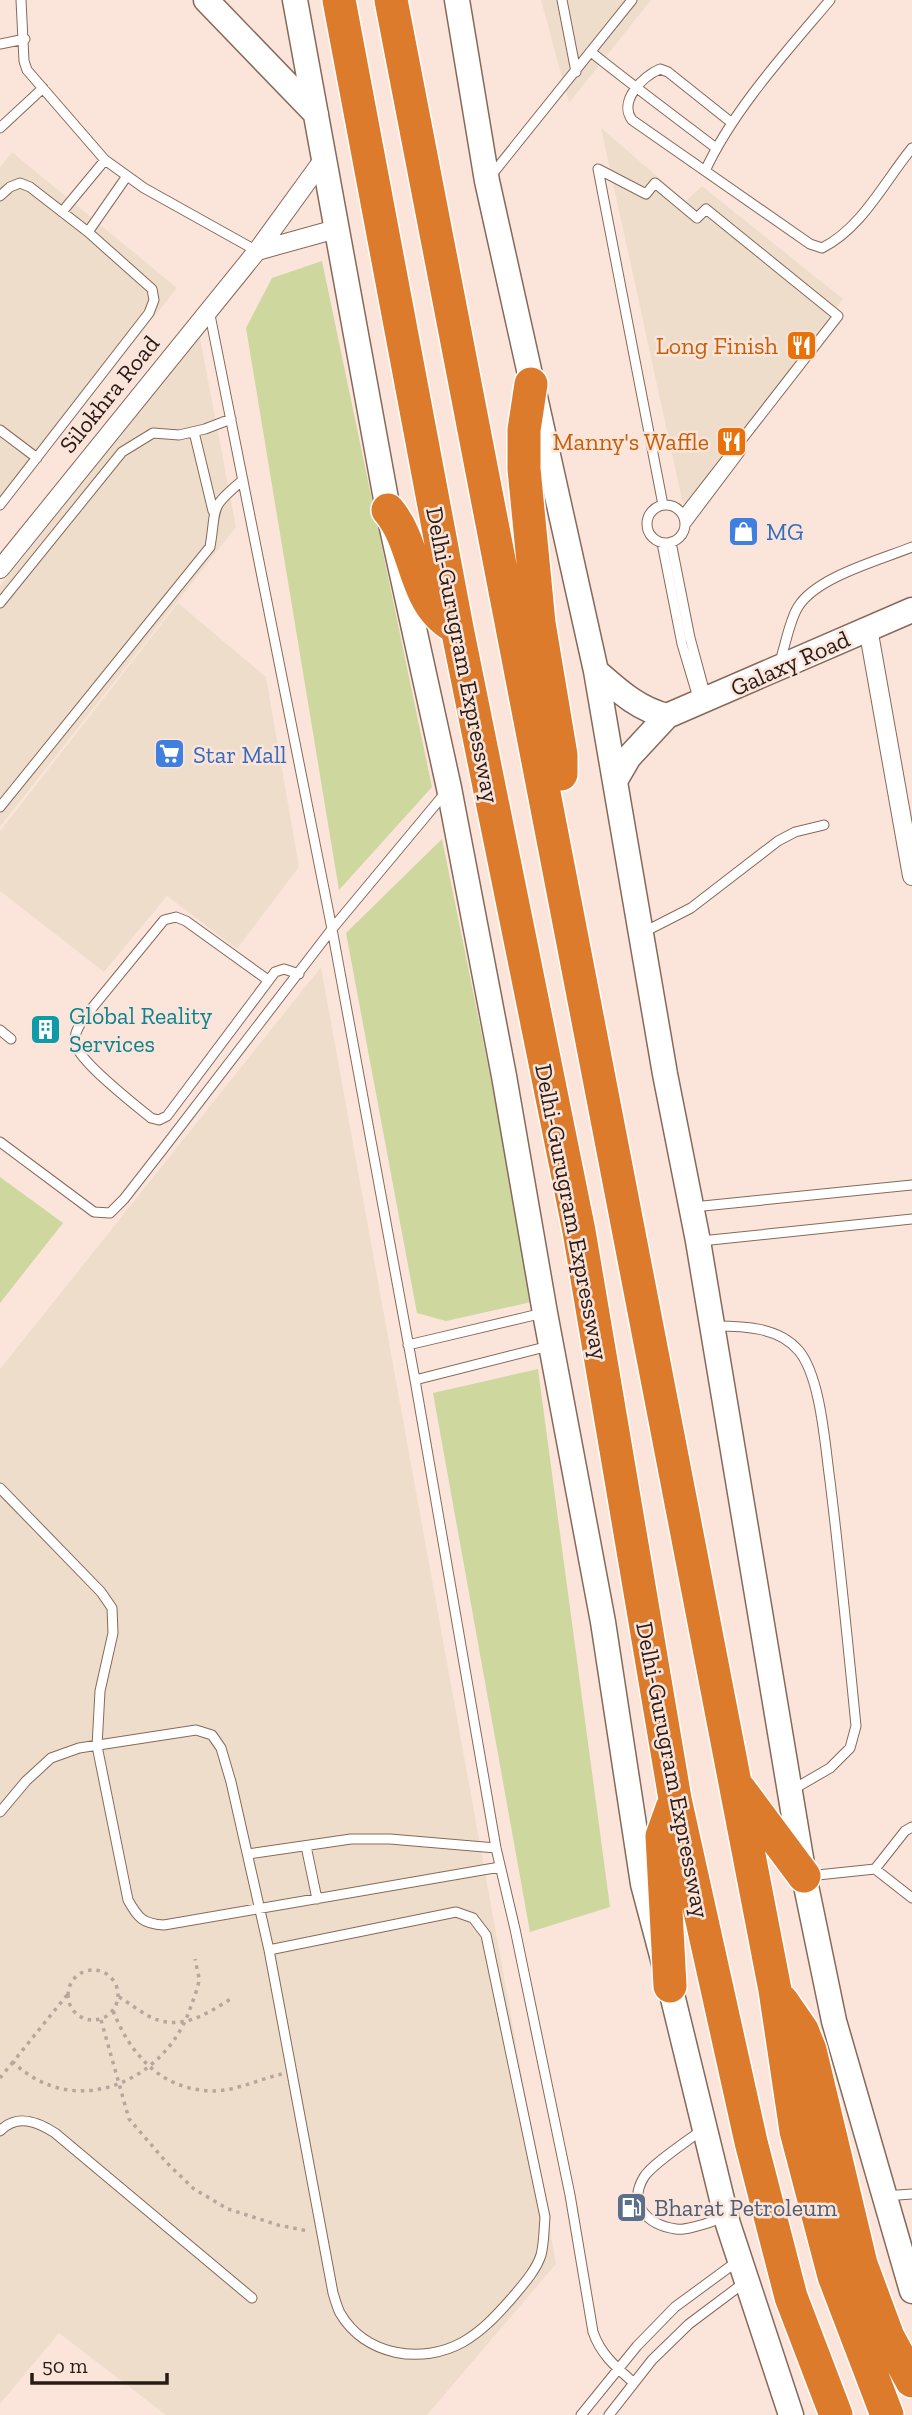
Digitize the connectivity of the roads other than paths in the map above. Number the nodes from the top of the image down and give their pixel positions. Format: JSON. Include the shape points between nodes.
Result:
{"nodes":[{"id":1,"x":21,"y":0,"type":"edge"},
{"id":2,"x":206,"y":0,"type":"edge"},
{"id":3,"x":295,"y":0,"type":"edge"},
{"id":4,"x":339,"y":0,"type":"edge"},
{"id":5,"x":391,"y":0,"type":"edge"},
{"id":6,"x":457,"y":0,"type":"edge"},
{"id":7,"x":562,"y":0,"type":"edge"},
{"id":8,"x":632,"y":0,"type":"edge"},
{"id":9,"x":830,"y":0,"type":"edge"},
{"id":10,"x":25,"y":39,"type":"junction"},
{"id":11,"x":0,"y":44,"type":"edge"},
{"id":12,"x":591,"y":52,"type":"junction"},
{"id":13,"x":576,"y":72,"type":"junction"},
{"id":14,"x":43,"y":88,"type":"junction"},
{"id":15,"x":636,"y":89,"type":"junction"},
{"id":16,"x":316,"y":114,"type":"junction"},
{"id":17,"x":732,"y":123,"type":"junction"},
{"id":18,"x":0,"y":128,"type":"edge"},
{"id":19,"x":716,"y":148,"type":"junction"},
{"id":20,"x":912,"y":148,"type":"edge"},
{"id":21,"x":105,"y":160,"type":"junction"},
{"id":22,"x":323,"y":160,"type":"junction"},
{"id":23,"x":705,"y":171,"type":"junction"},
{"id":24,"x":127,"y":176,"type":"junction"},
{"id":25,"x":487,"y":181,"type":"junction"},
{"id":26,"x":0,"y":196,"type":"edge"},
{"id":27,"x":62,"y":212,"type":"junction"},
{"id":28,"x":336,"y":229,"type":"junction"},
{"id":29,"x":88,"y":232,"type":"junction"},
{"id":30,"x":257,"y":251,"type":"junction"},
{"id":31,"x":209,"y":308,"type":"junction"},
{"id":32,"x":531,"y":384,"type":"junction"},
{"id":33,"x":231,"y":419,"type":"junction"},
{"id":34,"x":0,"y":430,"type":"edge"},
{"id":35,"x":194,"y":432,"type":"junction"},
{"id":36,"x":740,"y":452,"type":"dead end"},
{"id":37,"x":37,"y":458,"type":"junction"},
{"id":38,"x":243,"y":480,"type":"junction"},
{"id":39,"x":0,"y":505,"type":"edge"},
{"id":40,"x":663,"y":505,"type":"junction"},
{"id":41,"x":388,"y":510,"type":"junction"},
{"id":42,"x":213,"y":511,"type":"junction"},
{"id":43,"x":684,"y":520,"type":"junction"},
{"id":44,"x":666,"y":542,"type":"junction"},
{"id":45,"x":912,"y":547,"type":"edge"},
{"id":46,"x":0,"y":569,"type":"edge"},
{"id":47,"x":0,"y":603,"type":"edge"},
{"id":48,"x":912,"y":610,"type":"edge"},
{"id":49,"x":457,"y":628,"type":"junction"},
{"id":50,"x":867,"y":628,"type":"junction"},
{"id":51,"x":778,"y":668,"type":"junction"},
{"id":52,"x":596,"y":671,"type":"junction"},
{"id":53,"x":703,"y":701,"type":"junction"},
{"id":54,"x":667,"y":716,"type":"junction"},
{"id":55,"x":615,"y":781,"type":"junction"},
{"id":56,"x":449,"y":788,"type":"junction"},
{"id":57,"x":0,"y":807,"type":"edge"},
{"id":58,"x":551,"y":821,"type":"junction"},
{"id":59,"x":824,"y":825,"type":"dead end"},
{"id":60,"x":912,"y":876,"type":"edge"},
{"id":61,"x":332,"y":929,"type":"junction"},
{"id":62,"x":641,"y":933,"type":"junction"},
{"id":63,"x":299,"y":974,"type":"junction"},
{"id":64,"x":268,"y":980,"type":"junction"},
{"id":65,"x":0,"y":1030,"type":"edge"},
{"id":66,"x":11,"y":1039,"type":"dead end"},
{"id":67,"x":0,"y":1142,"type":"edge"},
{"id":68,"x":912,"y":1185,"type":"edge"},
{"id":69,"x":912,"y":1190,"type":"edge"},
{"id":70,"x":691,"y":1207,"type":"junction"},
{"id":71,"x":912,"y":1219,"type":"edge"},
{"id":72,"x":698,"y":1241,"type":"junction"},
{"id":73,"x":545,"y":1313,"type":"junction"},
{"id":74,"x":711,"y":1326,"type":"junction"},
{"id":75,"x":408,"y":1345,"type":"junction"},
{"id":76,"x":551,"y":1346,"type":"junction"},
{"id":77,"x":415,"y":1380,"type":"junction"},
{"id":78,"x":0,"y":1488,"type":"edge"},
{"id":79,"x":97,"y":1746,"type":"junction"},
{"id":80,"x":735,"y":1782,"type":"junction"},
{"id":81,"x":790,"y":1791,"type":"junction"},
{"id":82,"x":675,"y":1799,"type":"junction"},
{"id":83,"x":0,"y":1812,"type":"edge"},
{"id":84,"x":912,"y":1828,"type":"edge"},
{"id":85,"x":306,"y":1846,"type":"junction"},
{"id":86,"x":496,"y":1848,"type":"junction"},
{"id":87,"x":248,"y":1854,"type":"junction"},
{"id":88,"x":500,"y":1867,"type":"junction"},
{"id":89,"x":875,"y":1869,"type":"junction"},
{"id":90,"x":804,"y":1876,"type":"junction"},
{"id":91,"x":912,"y":1898,"type":"edge"},
{"id":92,"x":317,"y":1899,"type":"junction"},
{"id":93,"x":260,"y":1908,"type":"junction"},
{"id":94,"x":269,"y":1950,"type":"junction"},
{"id":95,"x":670,"y":1986,"type":"junction"},
{"id":96,"x":775,"y":1990,"type":"junction"},
{"id":97,"x":704,"y":2127,"type":"junction"},
{"id":98,"x":0,"y":2131,"type":"edge"},
{"id":99,"x":912,"y":2194,"type":"edge"},
{"id":100,"x":883,"y":2196,"type":"junction"},
{"id":101,"x":726,"y":2218,"type":"junction"},
{"id":102,"x":743,"y":2270,"type":"junction"},
{"id":103,"x":912,"y":2291,"type":"edge"},
{"id":104,"x":253,"y":2298,"type":"dead end"},
{"id":105,"x":618,"y":2369,"type":"junction"},
{"id":106,"x":912,"y":2381,"type":"edge"},
{"id":107,"x":634,"y":2383,"type":"junction"},
{"id":108,"x":581,"y":2415,"type":"edge"},
{"id":109,"x":608,"y":2415,"type":"edge"},
{"id":110,"x":791,"y":2415,"type":"edge"},
{"id":111,"x":836,"y":2415,"type":"edge"},
{"id":112,"x":887,"y":2415,"type":"edge"}],
"edges":[{"from":1,"to":10,"type":"lane"},
{"from":2,"to":16,"type":"main road"},
{"from":3,"to":16,"type":"main road"},
{"from":4,"to":49,"type":"highway","name":"Delhi-Gurugram Expressway"},
{"from":5,"to":58,"type":"highway"},
{"from":6,"to":25,"type":"main road"},
{"from":7,"to":13,"type":"lane"},
{"from":8,"to":12,"type":"lane"},
{"from":9,"to":17,"type":"lane"},
{"from":10,"to":11,"type":"lane"},
{"from":10,"to":14,"type":"lane","via":[[27,70]]},
{"from":12,"to":13,"type":"lane"},
{"from":12,"to":15,"type":"lane"},
{"from":13,"to":25,"type":"lane"},
{"from":14,"to":18,"type":"lane"},
{"from":14,"to":21,"type":"lane"},
{"from":15,"to":17,"type":"lane","via":[[660,69]]},
{"from":15,"to":19,"type":"lane"},
{"from":15,"to":23,"type":"lane","via":[[627,105],[632,120]]},
{"from":16,"to":22,"type":"main road"},
{"from":17,"to":19,"type":"lane"},
{"from":19,"to":23,"type":"lane"},
{"from":20,"to":23,"type":"lane","via":[[862,215],[838,240],[822,248]]},
{"from":21,"to":24,"type":"lane"},
{"from":21,"to":27,"type":"lane"},
{"from":22,"to":28,"type":"main road"},
{"from":22,"to":30,"type":"street","name":"Silokhra Road"},
{"from":24,"to":29,"type":"lane"},
{"from":24,"to":30,"type":"lane"},
{"from":25,"to":32,"type":"main road"},
{"from":26,"to":27,"type":"lane","via":[[20,183]]},
{"from":27,"to":29,"type":"lane"},
{"from":28,"to":30,"type":"street"},
{"from":28,"to":41,"type":"main road"},
{"from":29,"to":37,"type":"lane","via":[[152,289],[154,300],[149,313]]},
{"from":30,"to":31,"type":"street","name":"Silokhra Road"},
{"from":31,"to":33,"type":"lane"},
{"from":31,"to":46,"type":"street","name":"Silokhra Road"},
{"from":32,"to":52,"type":"main road"},
{"from":32,"to":58,"type":"highway","via":[[524,469],[539,623],[561,755]]},
{"from":33,"to":35,"type":"lane"},
{"from":33,"to":38,"type":"lane"},
{"from":34,"to":37,"type":"lane"},
{"from":35,"to":42,"type":"lane"},
{"from":35,"to":47,"type":"lane","via":[[153,433],[122,452]]},
{"from":36,"to":43,"type":"lane"},
{"from":37,"to":39,"type":"lane"},
{"from":38,"to":42,"type":"lane"},
{"from":38,"to":61,"type":"lane"},
{"from":40,"to":43,"type":"lane","via":[[675,507]]},
{"from":40,"to":43,"type":"lane","via":[[598,169],[646,194],[655,183],[697,218],[706,209],[838,316]]},
{"from":40,"to":44,"type":"lane","via":[[652,511],[647,523],[650,536]]},
{"from":41,"to":49,"type":"highway","via":[[400,524],[426,599],[443,621]]},
{"from":41,"to":56,"type":"main road"},
{"from":42,"to":57,"type":"lane","via":[[210,547]]},
{"from":43,"to":44,"type":"lane","via":[[680,537]]},
{"from":44,"to":53,"type":"lane","via":[[682,644]]},
{"from":45,"to":51,"type":"lane","via":[[824,582],[809,593],[797,608]]},
{"from":48,"to":50,"type":"main road","name":"Galaxy Road"},
{"from":49,"to":82,"type":"highway","name":"Delhi-Gurugram Expressway","via":[[579,1231]]},
{"from":50,"to":51,"type":"main road","name":"Galaxy Road"},
{"from":50,"to":60,"type":"street"},
{"from":51,"to":53,"type":"main road","name":"Galaxy Road"},
{"from":52,"to":54,"type":"main road","via":[[633,703]]},
{"from":52,"to":55,"type":"main road"},
{"from":53,"to":54,"type":"main road","name":"Galaxy Road"},
{"from":54,"to":55,"type":"main road","name":"Galaxy Road","via":[[629,757]]},
{"from":55,"to":62,"type":"main road"},
{"from":56,"to":61,"type":"lane"},
{"from":56,"to":73,"type":"main road"},
{"from":58,"to":80,"type":"highway"},
{"from":59,"to":62,"type":"lane","via":[[778,841],[691,908]]},
{"from":61,"to":63,"type":"lane"},
{"from":61,"to":75,"type":"lane"},
{"from":62,"to":70,"type":"main road"},
{"from":63,"to":64,"type":"lane","via":[[284,969]]},
{"from":63,"to":67,"type":"lane","via":[[110,1213],[94,1212]]},
{"from":64,"to":64,"type":"lane","via":[[167,1116],[159,1120],[84,1059],[76,1046],[75,1033],[83,1019],[164,920],[176,917],[186,921]]},
{"from":65,"to":66,"type":"lane"},
{"from":68,"to":69,"type":"lane"},
{"from":68,"to":70,"type":"lane"},
{"from":70,"to":72,"type":"main road"},
{"from":71,"to":72,"type":"lane"},
{"from":72,"to":74,"type":"main road"},
{"from":73,"to":75,"type":"lane"},
{"from":73,"to":76,"type":"main road"},
{"from":74,"to":81,"type":"main road"},
{"from":74,"to":81,"type":"lane","via":[[743,1326],[785,1338],[810,1373],[821,1416],[856,1726],[850,1748],[830,1768]]},
{"from":75,"to":77,"type":"lane"},
{"from":76,"to":77,"type":"lane"},
{"from":76,"to":95,"type":"main road","via":[[603,1622],[643,1884]]},
{"from":77,"to":86,"type":"lane"},
{"from":78,"to":79,"type":"lane","via":[[112,1608],[113,1633],[100,1690]]},
{"from":79,"to":83,"type":"lane","via":[[51,1758]]},
{"from":79,"to":87,"type":"lane","via":[[196,1730],[212,1735],[221,1748]]},
{"from":79,"to":93,"type":"lane","via":[[128,1900],[135,1914],[149,1924],[164,1925]]},
{"from":80,"to":90,"type":"highway"},
{"from":80,"to":96,"type":"highway"},
{"from":81,"to":90,"type":"main road"},
{"from":82,"to":95,"type":"highway","via":[[662,1836]]},
{"from":82,"to":111,"type":"highway","name":"Delhi-Gurugram Expressway","via":[[751,2142],[791,2297]]},
{"from":84,"to":89,"type":"lane"},
{"from":85,"to":86,"type":"lane","via":[[390,1839]]},
{"from":85,"to":87,"type":"lane"},
{"from":85,"to":92,"type":"lane"},
{"from":86,"to":88,"type":"lane"},
{"from":87,"to":93,"type":"lane"},
{"from":88,"to":92,"type":"lane"},
{"from":88,"to":105,"type":"lane","via":[[567,2182],[593,2332],[607,2359]]},
{"from":89,"to":90,"type":"lane"},
{"from":89,"to":91,"type":"lane"},
{"from":90,"to":100,"type":"main road","via":[[834,2021]]},
{"from":92,"to":93,"type":"lane"},
{"from":93,"to":94,"type":"lane"},
{"from":94,"to":94,"type":"lane","via":[[456,1912],[473,1918],[486,1935],[545,2217],[541,2255],[522,2287],[487,2325],[462,2343],[435,2354],[401,2355],[378,2348],[355,2332],[340,2313]]},
{"from":95,"to":97,"type":"main road"},
{"from":96,"to":106,"type":"highway","via":[[806,2039],[861,2264],[888,2337]]},
{"from":96,"to":112,"type":"highway","via":[[796,2131],[837,2283]]},
{"from":97,"to":101,"type":"main road"},
{"from":97,"to":101,"type":"lane","via":[[645,2174],[636,2193],[637,2203],[655,2222],[678,2230]]},
{"from":98,"to":104,"type":"lane","via":[[22,2119],[55,2133]]},
{"from":99,"to":100,"type":"lane"},
{"from":100,"to":103,"type":"main road"},
{"from":101,"to":102,"type":"main road"},
{"from":102,"to":105,"type":"lane","via":[[675,2307]]},
{"from":102,"to":107,"type":"lane"},
{"from":102,"to":110,"type":"main road"},
{"from":105,"to":107,"type":"lane"},
{"from":105,"to":108,"type":"lane"},
{"from":107,"to":109,"type":"lane"}]}
